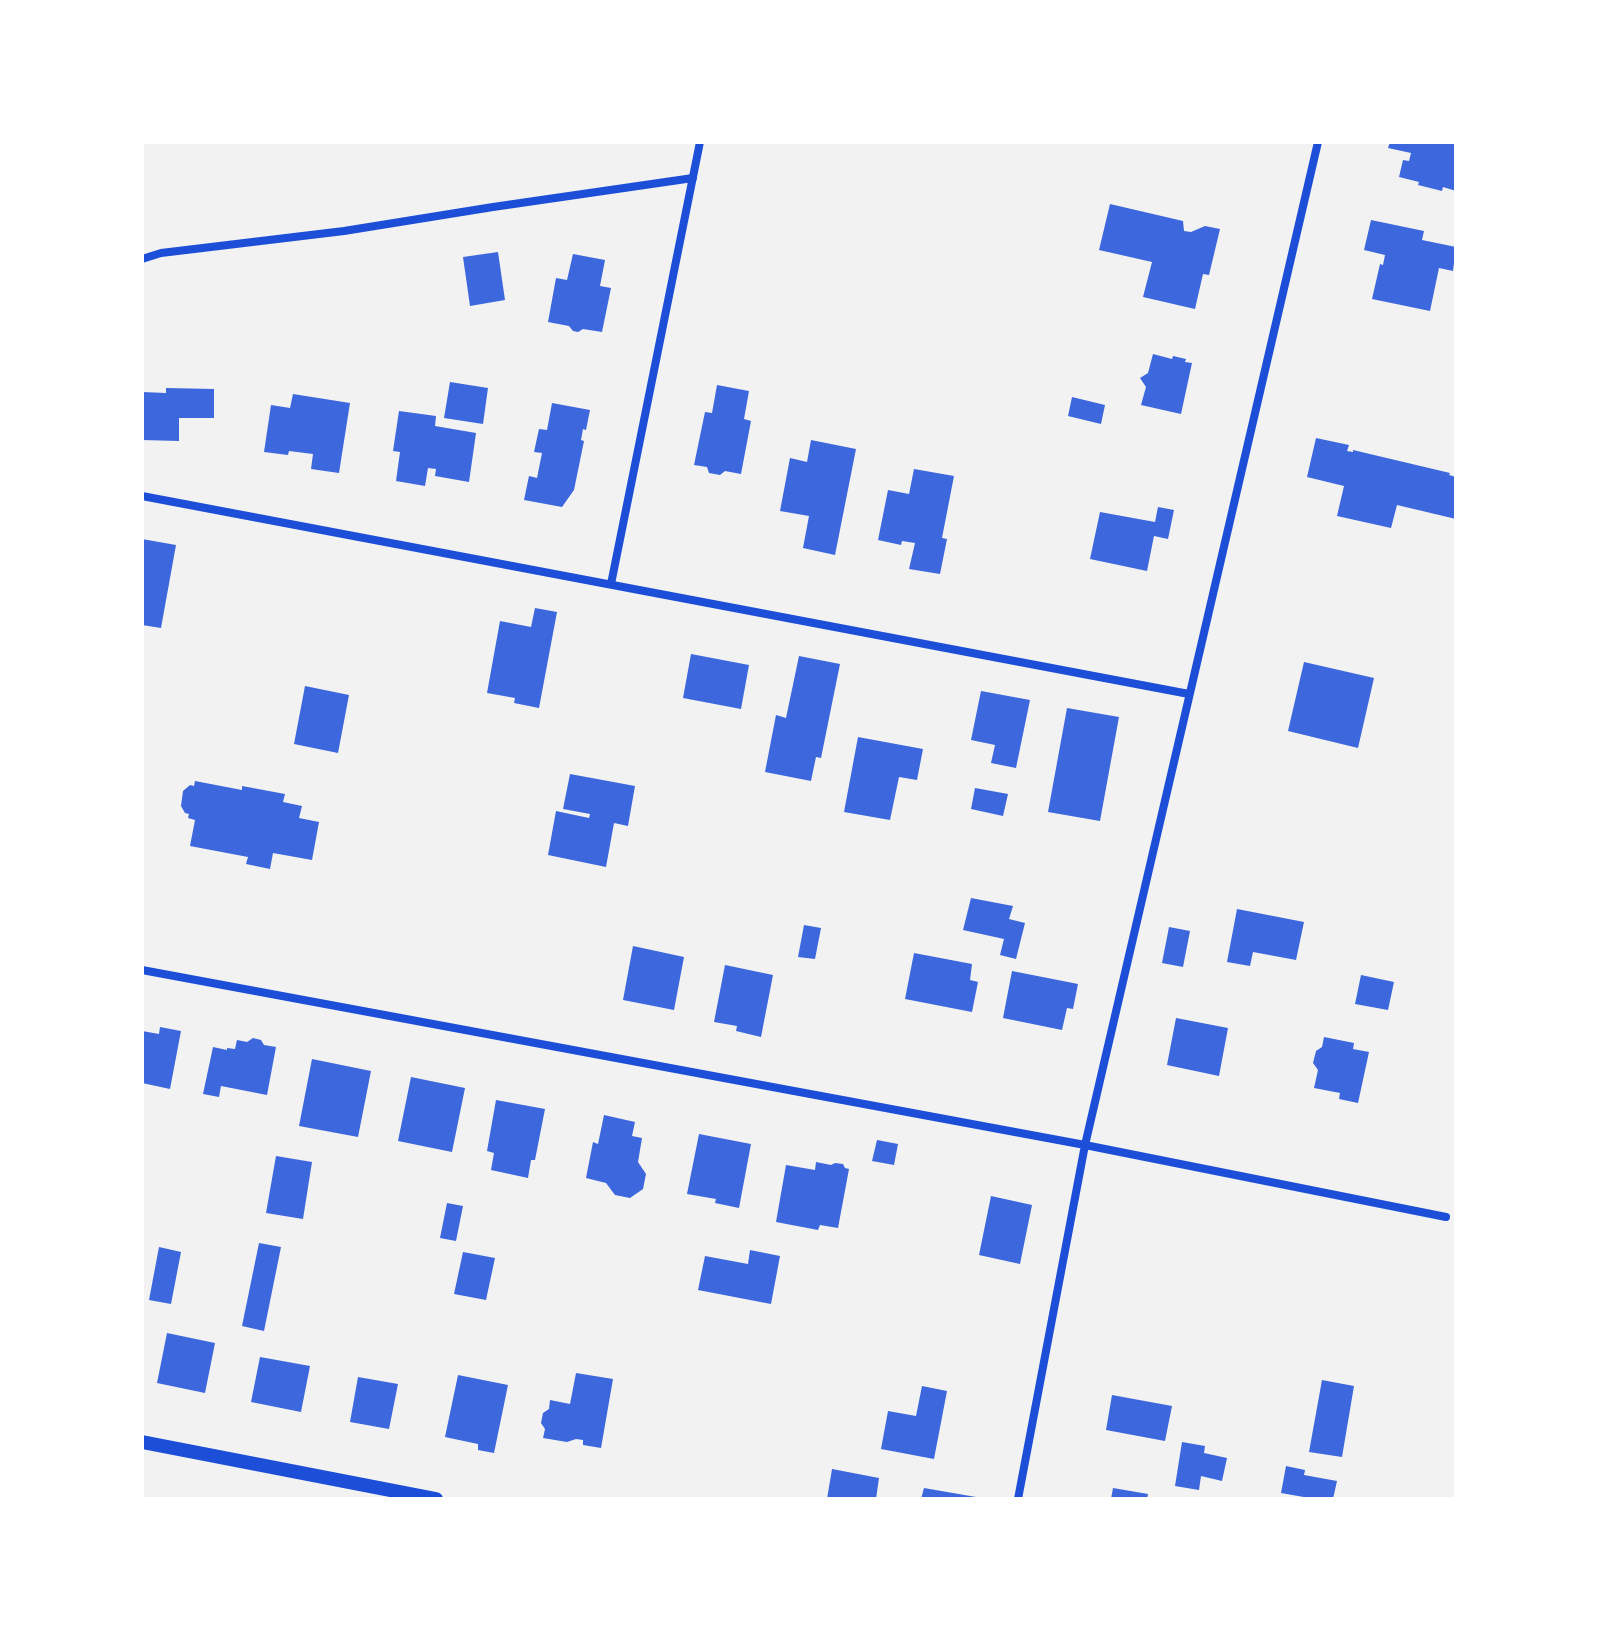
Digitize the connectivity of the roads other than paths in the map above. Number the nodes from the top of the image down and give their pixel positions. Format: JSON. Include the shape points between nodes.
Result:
{"nodes":[{"id":1,"x":700,"y":142,"type":"edge"},
{"id":2,"x":1318,"y":142,"type":"edge"},
{"id":3,"x":693,"y":178,"type":"junction"},
{"id":4,"x":142,"y":259,"type":"edge"},
{"id":5,"x":142,"y":496,"type":"edge"},
{"id":6,"x":611,"y":584,"type":"junction"},
{"id":7,"x":1189,"y":694,"type":"junction"},
{"id":8,"x":142,"y":970,"type":"edge"},
{"id":9,"x":1085,"y":1145,"type":"junction"},
{"id":10,"x":1446,"y":1217,"type":"dead end"},
{"id":11,"x":142,"y":1442,"type":"edge"},
{"id":12,"x":436,"y":1499,"type":"edge"},
{"id":13,"x":1018,"y":1499,"type":"edge"}],
"edges":[{"from":1,"to":3,"type":"street"},
{"from":2,"to":7,"type":"street"},
{"from":3,"to":4,"type":"street"},
{"from":3,"to":6,"type":"street"},
{"from":5,"to":6,"type":"street"},
{"from":6,"to":7,"type":"street"},
{"from":7,"to":9,"type":"street"},
{"from":8,"to":9,"type":"street"},
{"from":9,"to":10,"type":"street"},
{"from":9,"to":13,"type":"street"},
{"from":11,"to":12,"type":"street"}]}
